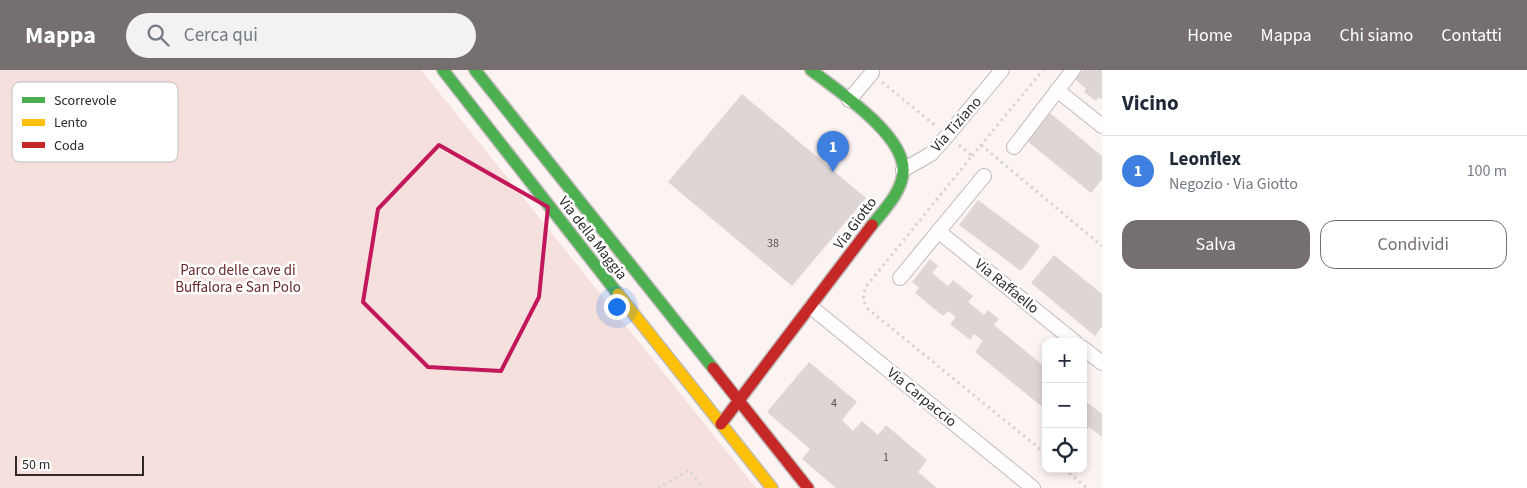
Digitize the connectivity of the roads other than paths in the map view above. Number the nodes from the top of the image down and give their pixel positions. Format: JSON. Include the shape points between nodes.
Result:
{"nodes":[{"id":1,"x":443,"y":70,"type":"edge"},
{"id":2,"x":475,"y":70,"type":"edge"},
{"id":3,"x":811,"y":70,"type":"edge"},
{"id":4,"x":1002,"y":70,"type":"edge"},
{"id":5,"x":1073,"y":70,"type":"edge"},
{"id":6,"x":872,"y":73,"type":"dead end"},
{"id":7,"x":1058,"y":90,"type":"junction"},
{"id":8,"x":849,"y":100,"type":"junction"},
{"id":9,"x":1102,"y":126,"type":"edge"},
{"id":10,"x":1014,"y":147,"type":"dead end"},
{"id":11,"x":903,"y":170,"type":"junction"},
{"id":12,"x":984,"y":176,"type":"dead end"},
{"id":13,"x":938,"y":231,"type":"junction"},
{"id":14,"x":900,"y":278,"type":"dead end"},
{"id":15,"x":811,"y":307,"type":"junction"},
{"id":16,"x":1070,"y":338,"type":"edge"},
{"id":17,"x":1087,"y":351,"type":"edge"},
{"id":18,"x":1102,"y":363,"type":"edge"},
{"id":19,"x":738,"y":401,"type":"junction"},
{"id":20,"x":721,"y":424,"type":"junction"},
{"id":21,"x":772,"y":488,"type":"edge"},
{"id":22,"x":808,"y":488,"type":"edge"},
{"id":23,"x":1033,"y":488,"type":"edge"}],
"edges":[{"from":1,"to":20,"type":"street","name":"Via della Maggia"},
{"from":2,"to":19,"type":"street","name":"Via della Maggia"},
{"from":3,"to":8,"type":"street"},
{"from":4,"to":11,"type":"street","name":"Via Tiziano","via":[[931,154]]},
{"from":5,"to":7,"type":"street"},
{"from":6,"to":8,"type":"street"},
{"from":7,"to":9,"type":"street"},
{"from":7,"to":10,"type":"street"},
{"from":8,"to":11,"type":"street","via":[[885,132],[899,150]]},
{"from":11,"to":15,"type":"street","name":"Via Giotto","via":[[889,203]]},
{"from":12,"to":13,"type":"street"},
{"from":13,"to":14,"type":"street"},
{"from":13,"to":16,"type":"street","name":"Via Raffaello"},
{"from":15,"to":19,"type":"street","name":"Via Giotto"},
{"from":15,"to":23,"type":"street","name":"Via Carpaccio"},
{"from":17,"to":18,"type":"street"},
{"from":19,"to":20,"type":"street"},
{"from":19,"to":22,"type":"street","name":"Via della Maggia"},
{"from":20,"to":21,"type":"street","name":"Via della Maggia"}]}
